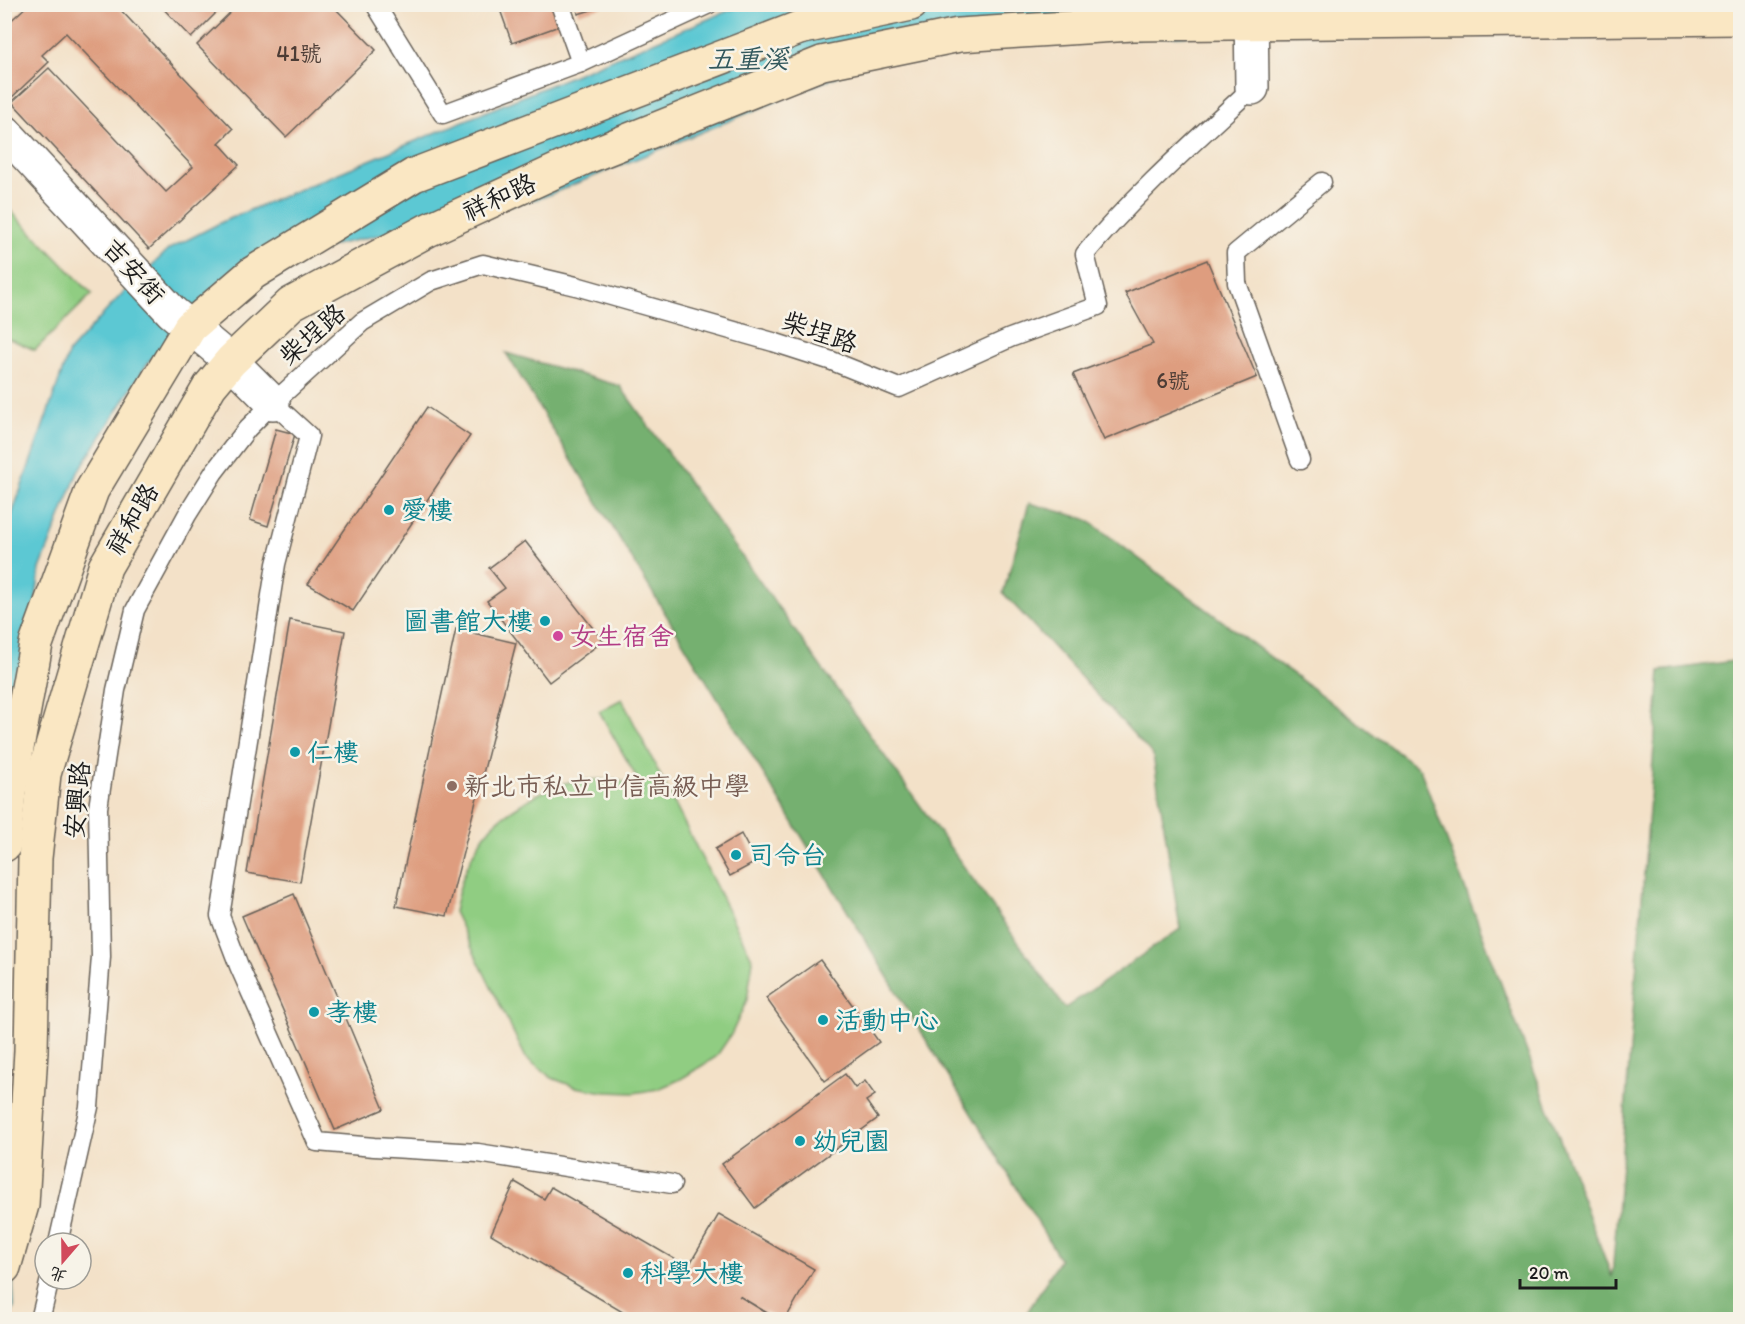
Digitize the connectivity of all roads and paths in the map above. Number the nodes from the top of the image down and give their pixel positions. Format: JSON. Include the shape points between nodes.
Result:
{"nodes":[{"id":1,"x":375,"y":4,"type":"edge"},
{"id":2,"x":560,"y":4,"type":"edge"},
{"id":3,"x":709,"y":4,"type":"edge"},
{"id":4,"x":911,"y":4,"type":"edge"},
{"id":5,"x":1251,"y":14,"type":"edge"},
{"id":6,"x":1740,"y":18,"type":"edge"},
{"id":7,"x":581,"y":63,"type":"junction"},
{"id":8,"x":1252,"y":88,"type":"joint"},
{"id":9,"x":4,"y":131,"type":"edge"},
{"id":10,"x":1322,"y":182,"type":"dead end"},
{"id":11,"x":181,"y":320,"type":"junction"},
{"id":12,"x":231,"y":361,"type":"junction"},
{"id":13,"x":273,"y":403,"type":"junction"},
{"id":14,"x":1300,"y":460,"type":"dead end"},
{"id":15,"x":4,"y":845,"type":"edge"},
{"id":16,"x":672,"y":1184,"type":"dead end"},
{"id":17,"x":61,"y":1231,"type":"edge"},
{"id":18,"x":4,"y":1267,"type":"edge"},
{"id":19,"x":47,"y":1291,"type":"edge"},
{"id":20,"x":40,"y":1320,"type":"edge"}],
"edges":[{"from":1,"to":7,"type":"lane","via":[[443,114]]},
{"from":2,"to":7,"type":"lane"},
{"from":3,"to":7,"type":"lane"},
{"from":4,"to":11,"type":"main road","name":"祥和路","via":[[799,28],[414,175]]},
{"from":5,"to":6,"type":"main road","name":"祥和路"},
{"from":5,"to":8,"type":"street"},
{"from":5,"to":12,"type":"main road","name":"祥和路","via":[[960,35],[822,63],[584,158],[428,230],[291,304]]},
{"from":8,"to":13,"type":"lane","name":"柴埕路","via":[[1146,187],[1085,254],[1098,306],[1010,338],[899,388],[773,342],[483,264],[431,280],[362,322]]},
{"from":9,"to":11,"type":"street","name":"吉安街"},
{"from":10,"to":14,"type":"lane","via":[[1236,253],[1237,283]]},
{"from":11,"to":12,"type":"street","name":"吉安街"},
{"from":11,"to":15,"type":"main road","name":"祥和路","via":[[92,490],[36,644],[9,792]]},
{"from":12,"to":13,"type":"street","name":"吉安街"},
{"from":12,"to":18,"type":"main road","name":"祥和路","via":[[210,386],[105,567],[44,774],[35,858],[31,1051],[22,1205]]},
{"from":13,"to":16,"type":"lane","via":[[309,436],[276,564],[220,916],[317,1142],[478,1153]]},
{"from":13,"to":17,"type":"lane","name":"安興路","via":[[214,472],[135,610],[116,690],[98,808],[101,957],[89,1107]]},
{"from":19,"to":20,"type":"lane"}]}
